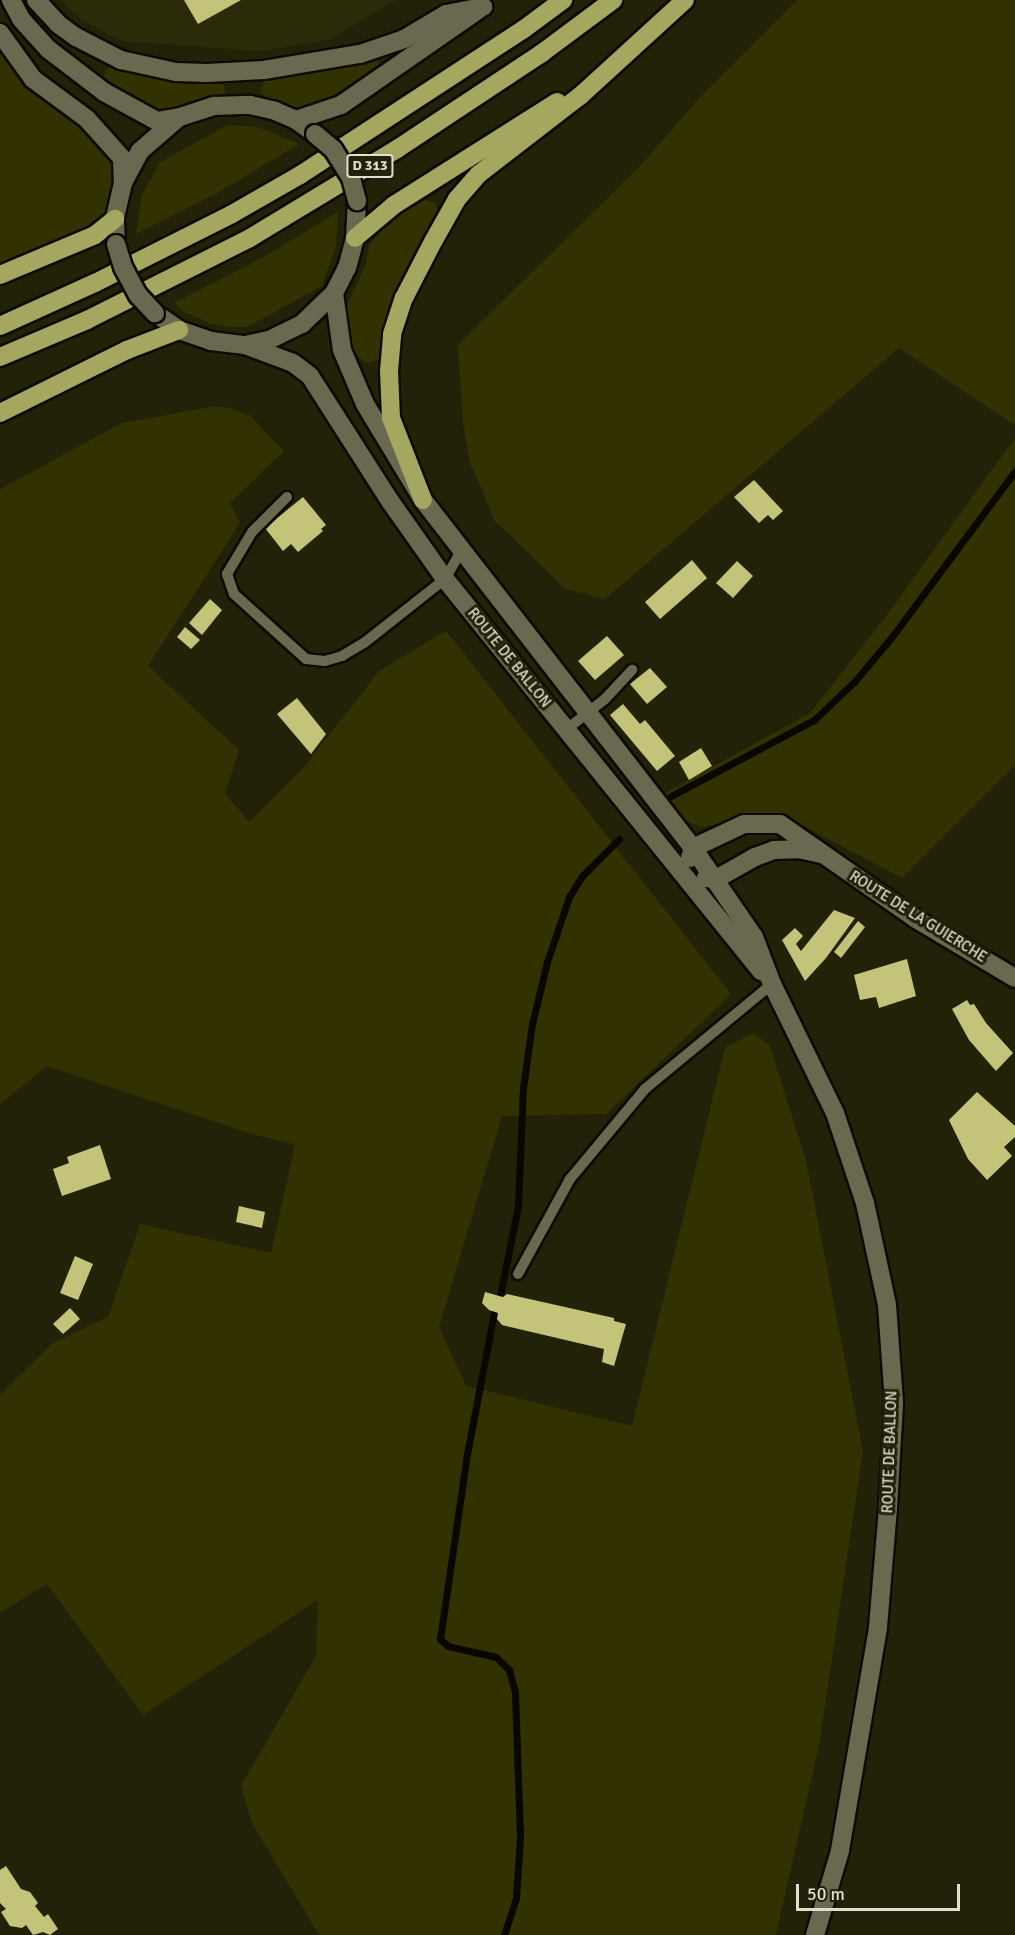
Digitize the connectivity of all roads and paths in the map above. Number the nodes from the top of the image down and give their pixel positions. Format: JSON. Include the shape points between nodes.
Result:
{"nodes":[{"id":1,"x":10,"y":0,"type":"edge"},
{"id":2,"x":36,"y":0,"type":"edge"},
{"id":3,"x":563,"y":0,"type":"edge"},
{"id":4,"x":613,"y":0,"type":"edge"},
{"id":5,"x":685,"y":0,"type":"edge"},
{"id":6,"x":488,"y":3,"type":"edge"},
{"id":7,"x":0,"y":33,"type":"edge"},
{"id":8,"x":608,"y":70,"type":"junction"},
{"id":9,"x":180,"y":117,"type":"junction"},
{"id":10,"x":296,"y":120,"type":"junction"},
{"id":11,"x":123,"y":183,"type":"junction"},
{"id":12,"x":115,"y":219,"type":"junction"},
{"id":13,"x":355,"y":238,"type":"junction"},
{"id":14,"x":0,"y":275,"type":"edge"},
{"id":15,"x":334,"y":293,"type":"junction"},
{"id":16,"x":0,"y":326,"type":"edge"},
{"id":17,"x":179,"y":330,"type":"junction"},
{"id":18,"x":245,"y":345,"type":"junction"},
{"id":19,"x":0,"y":357,"type":"edge"},
{"id":20,"x":0,"y":413,"type":"edge"},
{"id":21,"x":287,"y":497,"type":"dead end"},
{"id":22,"x":423,"y":500,"type":"junction"},
{"id":23,"x":461,"y":552,"type":"junction"},
{"id":24,"x":445,"y":579,"type":"junction"},
{"id":25,"x":632,"y":670,"type":"dead end"},
{"id":26,"x":587,"y":713,"type":"junction"},
{"id":27,"x":567,"y":729,"type":"junction"},
{"id":28,"x":693,"y":848,"type":"junction"},
{"id":29,"x":822,"y":854,"type":"junction"},
{"id":30,"x":684,"y":875,"type":"junction"},
{"id":31,"x":716,"y":879,"type":"junction"},
{"id":32,"x":1015,"y":978,"type":"edge"},
{"id":33,"x":772,"y":984,"type":"junction"},
{"id":34,"x":518,"y":1274,"type":"dead end"},
{"id":35,"x":815,"y":1935,"type":"edge"}],
"edges":[{"from":1,"to":9,"type":"main road","via":[[48,49],[104,92],[156,121]]},
{"from":2,"to":6,"type":"main road","via":[[76,37],[122,60],[176,72],[207,73],[297,66],[360,54],[404,39],[446,14]]},
{"from":3,"to":16,"type":"highway","number":"D 313","via":[[300,176],[95,284]]},
{"from":4,"to":19,"type":"highway","number":"D 313","via":[[542,53],[398,149],[250,238],[87,320]]},
{"from":5,"to":8,"type":"highway"},
{"from":6,"to":10,"type":"main road","via":[[341,105]]},
{"from":7,"to":11,"type":"main road","via":[[33,79],[87,119],[122,158]]},
{"from":8,"to":13,"type":"highway","via":[[394,205]]},
{"from":8,"to":22,"type":"highway","via":[[479,174],[457,200],[404,298],[392,334],[391,418]]},
{"from":9,"to":10,"type":"main road","via":[[214,106],[250,105]]},
{"from":9,"to":11,"type":"main road","via":[[140,151]]},
{"from":10,"to":13,"type":"main road","bridge":true,"via":[[333,149],[351,178],[357,201]]},
{"from":11,"to":12,"type":"main road"},
{"from":12,"to":14,"type":"highway","via":[[94,235]]},
{"from":12,"to":17,"type":"main road","bridge":true,"via":[[123,267],[138,295]]},
{"from":13,"to":15,"type":"main road","via":[[347,268]]},
{"from":15,"to":18,"type":"main road","via":[[302,324]]},
{"from":15,"to":22,"type":"main road","name":"ROUTE DE BALLON","via":[[342,350],[365,404]]},
{"from":17,"to":18,"type":"main road"},
{"from":17,"to":20,"type":"highway","via":[[127,350]]},
{"from":18,"to":24,"type":"main road","name":"ROUTE DE BALLON","via":[[292,363],[310,376]]},
{"from":21,"to":24,"type":"lane","via":[[252,532],[227,574],[234,594],[306,659],[325,661],[342,656]]},
{"from":22,"to":23,"type":"main road","name":"ROUTE DE BALLON"},
{"from":23,"to":24,"type":"lane"},
{"from":23,"to":26,"type":"main road","name":"ROUTE DE BALLON"},
{"from":24,"to":27,"type":"main road","name":"ROUTE DE BALLON"},
{"from":25,"to":26,"type":"lane"},
{"from":26,"to":27,"type":"lane"},
{"from":26,"to":28,"type":"main road","name":"ROUTE DE BALLON"},
{"from":27,"to":30,"type":"main road","name":"ROUTE DE BALLON"},
{"from":28,"to":29,"type":"main road","name":"ROUTE DE LA GUIERCHE","via":[[744,824],[765,823],[780,824],[794,831]]},
{"from":28,"to":30,"type":"main road"},
{"from":28,"to":31,"type":"main road","name":"ROUTE DE BALLON"},
{"from":29,"to":31,"type":"main road","name":"ROUTE DE LA GUIERCHE","via":[[774,850]]},
{"from":29,"to":32,"type":"main road","name":"ROUTE DE LA GUIERCHE","via":[[916,919]]},
{"from":30,"to":31,"type":"main road"},
{"from":30,"to":33,"type":"main road","name":"ROUTE DE BALLON"},
{"from":31,"to":33,"type":"main road","name":"ROUTE DE BALLON","via":[[754,937]]},
{"from":33,"to":34,"type":"lane","via":[[645,1089],[570,1179]]},
{"from":33,"to":35,"type":"main road","name":"ROUTE DE BALLON","via":[[835,1113],[865,1203],[887,1305],[894,1402],[878,1628],[840,1851]]}]}
